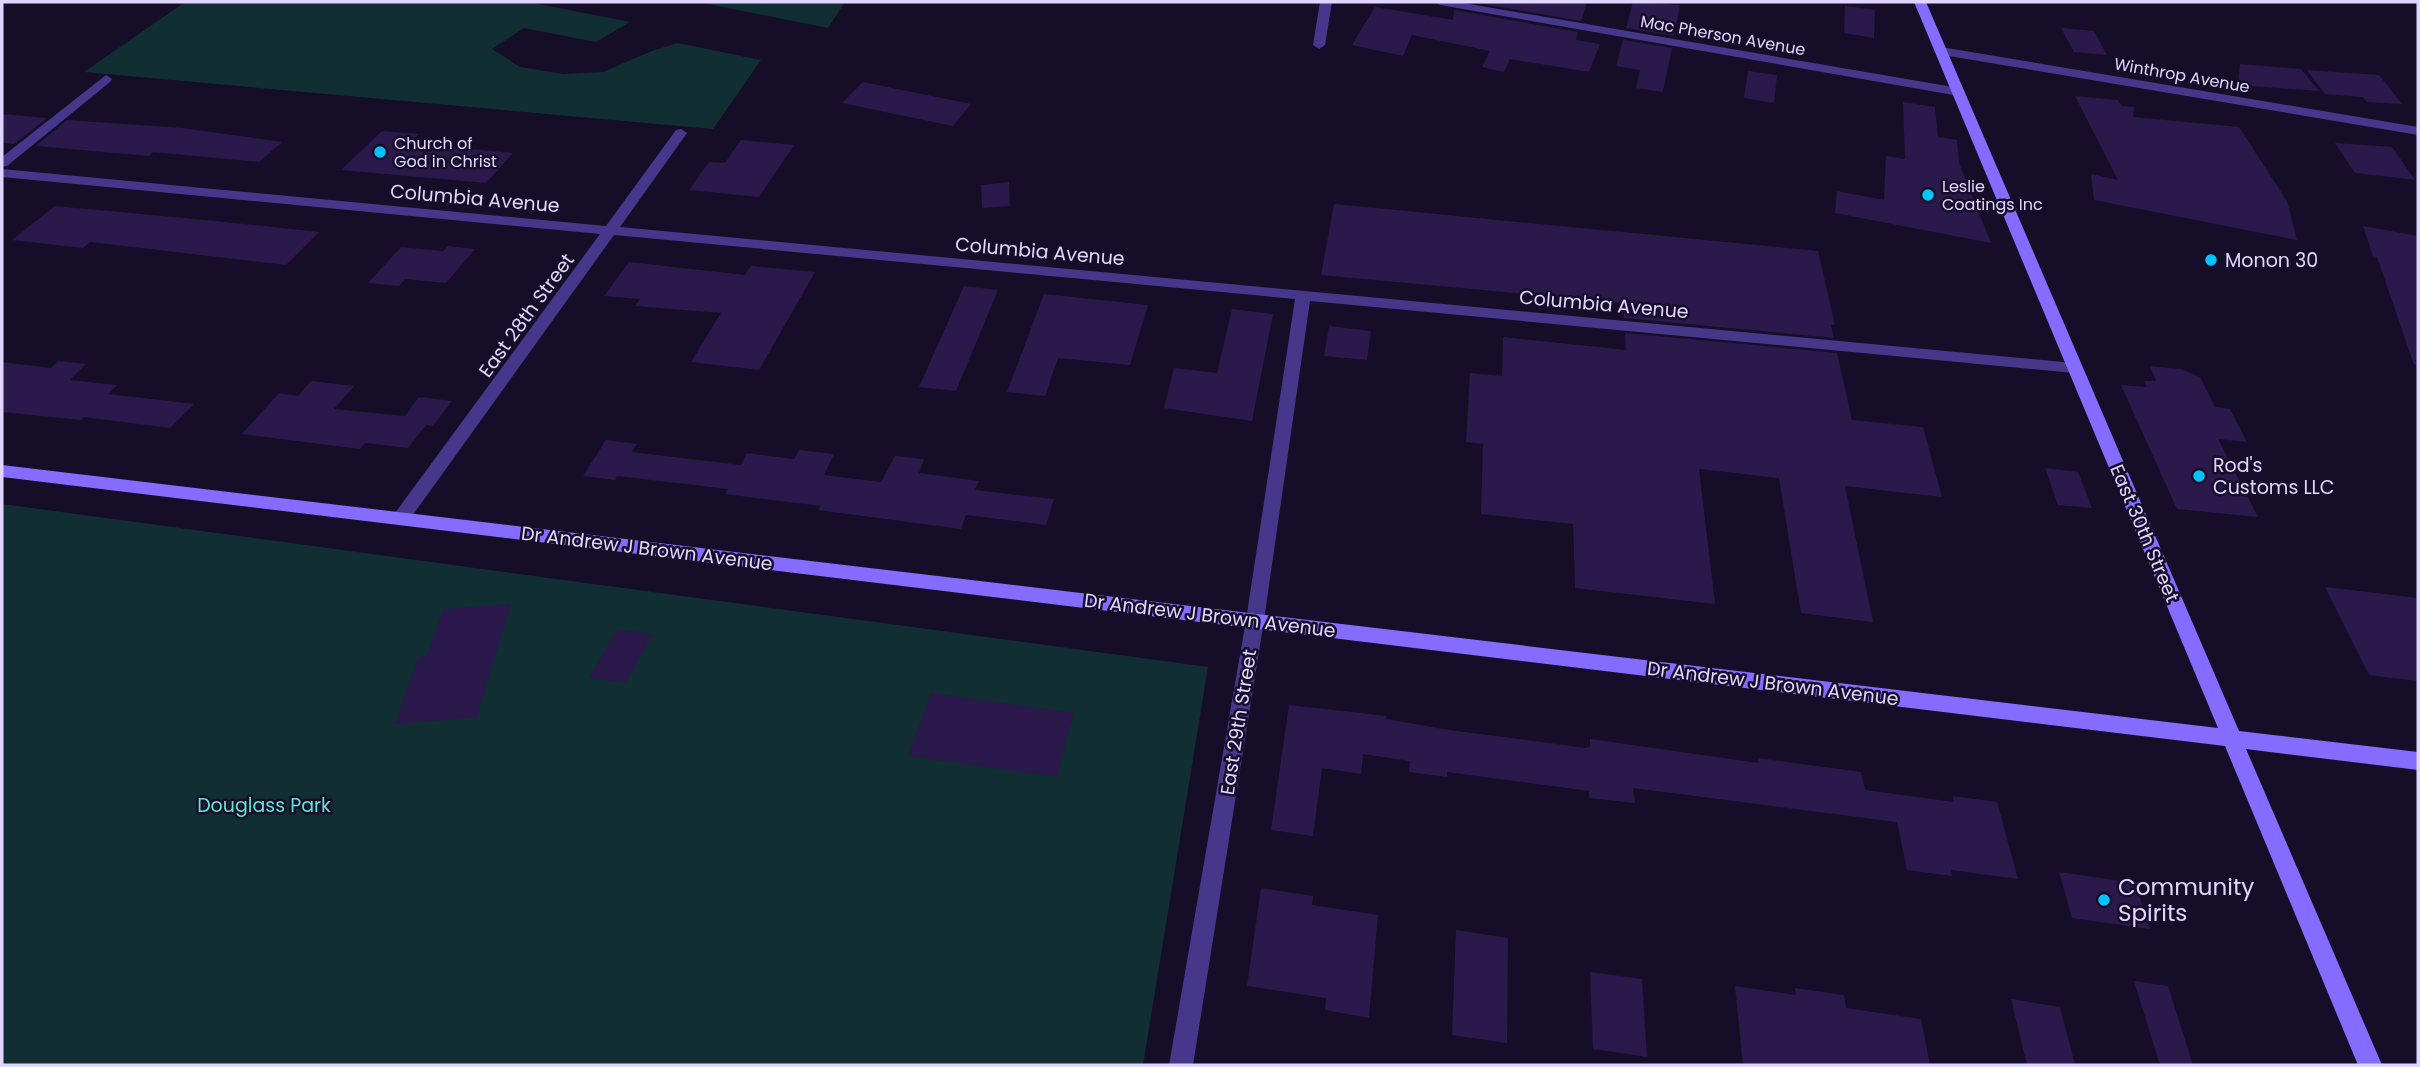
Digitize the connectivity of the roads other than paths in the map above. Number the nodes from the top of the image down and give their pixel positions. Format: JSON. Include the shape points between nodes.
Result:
{"nodes":[{"id":1,"x":1326,"y":2,"type":"edge"},
{"id":2,"x":1440,"y":2,"type":"edge"},
{"id":3,"x":1920,"y":2,"type":"edge"},
{"id":4,"x":1319,"y":45,"type":"dead end"},
{"id":5,"x":1941,"y":51,"type":"junction"},
{"id":6,"x":106,"y":79,"type":"dead end"},
{"id":7,"x":1959,"y":92,"type":"junction"},
{"id":8,"x":2418,"y":131,"type":"edge"},
{"id":9,"x":681,"y":133,"type":"dead end"},
{"id":10,"x":2,"y":163,"type":"edge"},
{"id":11,"x":2,"y":173,"type":"edge"},
{"id":12,"x":613,"y":230,"type":"junction"},
{"id":13,"x":1303,"y":295,"type":"junction"},
{"id":14,"x":2074,"y":368,"type":"junction"},
{"id":15,"x":2,"y":471,"type":"edge"},
{"id":16,"x":401,"y":518,"type":"junction"},
{"id":17,"x":1255,"y":620,"type":"junction"},
{"id":18,"x":2233,"y":738,"type":"junction"},
{"id":19,"x":2418,"y":761,"type":"edge"},
{"id":20,"x":1181,"y":1065,"type":"edge"},
{"id":21,"x":2370,"y":1065,"type":"edge"}],
"edges":[{"from":1,"to":4,"type":"street"},
{"from":2,"to":7,"type":"street","name":"Mac Pherson Avenue"},
{"from":3,"to":5,"type":"main road","name":"East 30th Street"},
{"from":5,"to":7,"type":"main road","name":"East 30th Street"},
{"from":5,"to":8,"type":"street","name":"Winthrop Avenue"},
{"from":6,"to":10,"type":"street"},
{"from":7,"to":14,"type":"main road","name":"East 30th Street"},
{"from":9,"to":12,"type":"street","name":"East 28th Street"},
{"from":11,"to":12,"type":"street","name":"Columbia Avenue"},
{"from":12,"to":13,"type":"street","name":"Columbia Avenue"},
{"from":12,"to":16,"type":"street","name":"East 28th Street"},
{"from":13,"to":14,"type":"street","name":"Columbia Avenue"},
{"from":13,"to":17,"type":"street","name":"East 29th Street"},
{"from":14,"to":18,"type":"main road","name":"East 30th Street"},
{"from":15,"to":16,"type":"main road","name":"Dr Andrew J Brown Avenue"},
{"from":16,"to":17,"type":"main road","name":"Dr Andrew J Brown Avenue"},
{"from":17,"to":18,"type":"main road","name":"Dr Andrew J Brown Avenue"},
{"from":17,"to":20,"type":"street","name":"East 29th Street"},
{"from":18,"to":19,"type":"main road","name":"Dr Andrew J Brown Avenue"},
{"from":18,"to":21,"type":"main road","name":"East 30th Street"}]}
